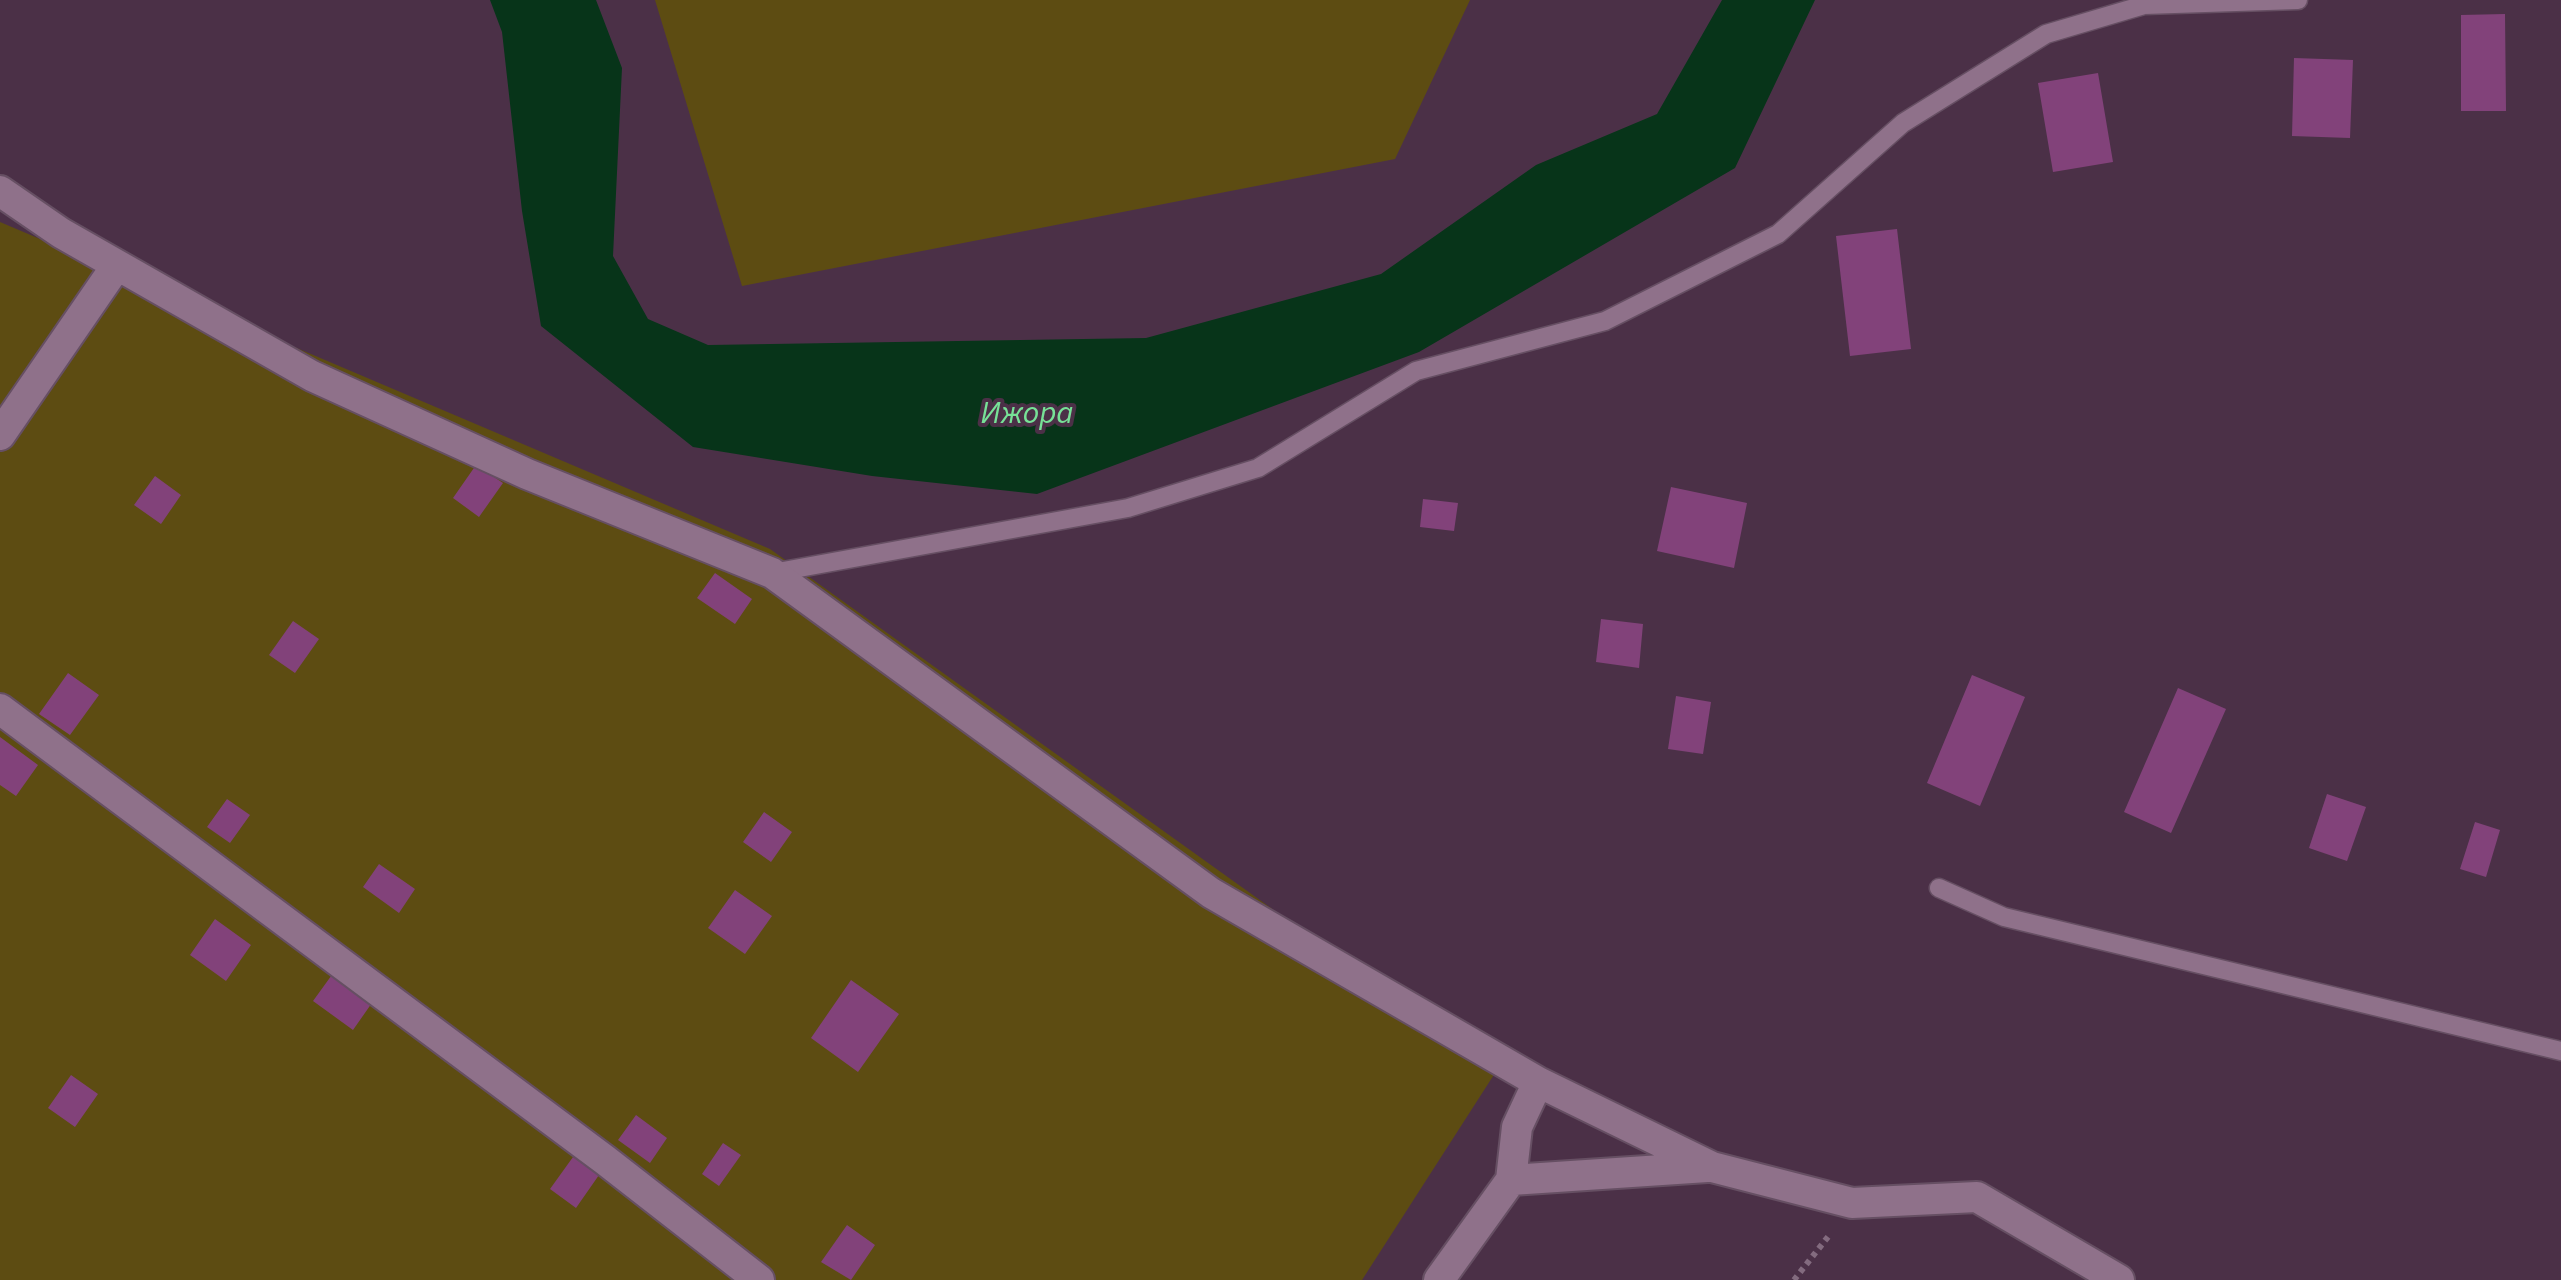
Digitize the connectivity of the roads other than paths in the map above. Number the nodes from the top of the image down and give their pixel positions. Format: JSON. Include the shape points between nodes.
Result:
{"nodes":[{"id":1,"x":2298,"y":0,"type":"edge"},
{"id":2,"x":0,"y":191,"type":"edge"},
{"id":3,"x":117,"y":265,"type":"junction"},
{"id":4,"x":0,"y":436,"type":"edge"},
{"id":5,"x":772,"y":573,"type":"junction"},
{"id":6,"x":0,"y":709,"type":"edge"},
{"id":7,"x":1939,"y":888,"type":"dead end"},
{"id":8,"x":2561,"y":1051,"type":"edge"},
{"id":9,"x":1538,"y":1082,"type":"junction"},
{"id":10,"x":1712,"y":1167,"type":"junction"},
{"id":11,"x":1511,"y":1180,"type":"junction"},
{"id":12,"x":759,"y":1280,"type":"edge"},
{"id":13,"x":1439,"y":1280,"type":"edge"},
{"id":14,"x":2119,"y":1280,"type":"edge"}],
"edges":[{"from":1,"to":5,"type":"lane","via":[[2144,5],[2046,34],[1903,122],[1778,234],[1605,321],[1416,371],[1258,468],[1128,508]]},
{"from":2,"to":3,"type":"street"},
{"from":3,"to":4,"type":"street"},
{"from":3,"to":5,"type":"street","via":[[312,376],[526,474]]},
{"from":5,"to":9,"type":"street","via":[[1211,893]]},
{"from":6,"to":12,"type":"street"},
{"from":7,"to":8,"type":"lane","via":[[2004,917]]},
{"from":9,"to":10,"type":"street"},
{"from":9,"to":11,"type":"street","via":[[1517,1127]]},
{"from":10,"to":11,"type":"street"},
{"from":10,"to":14,"type":"street","via":[[1852,1203],[1977,1197]]},
{"from":11,"to":13,"type":"street"}]}
